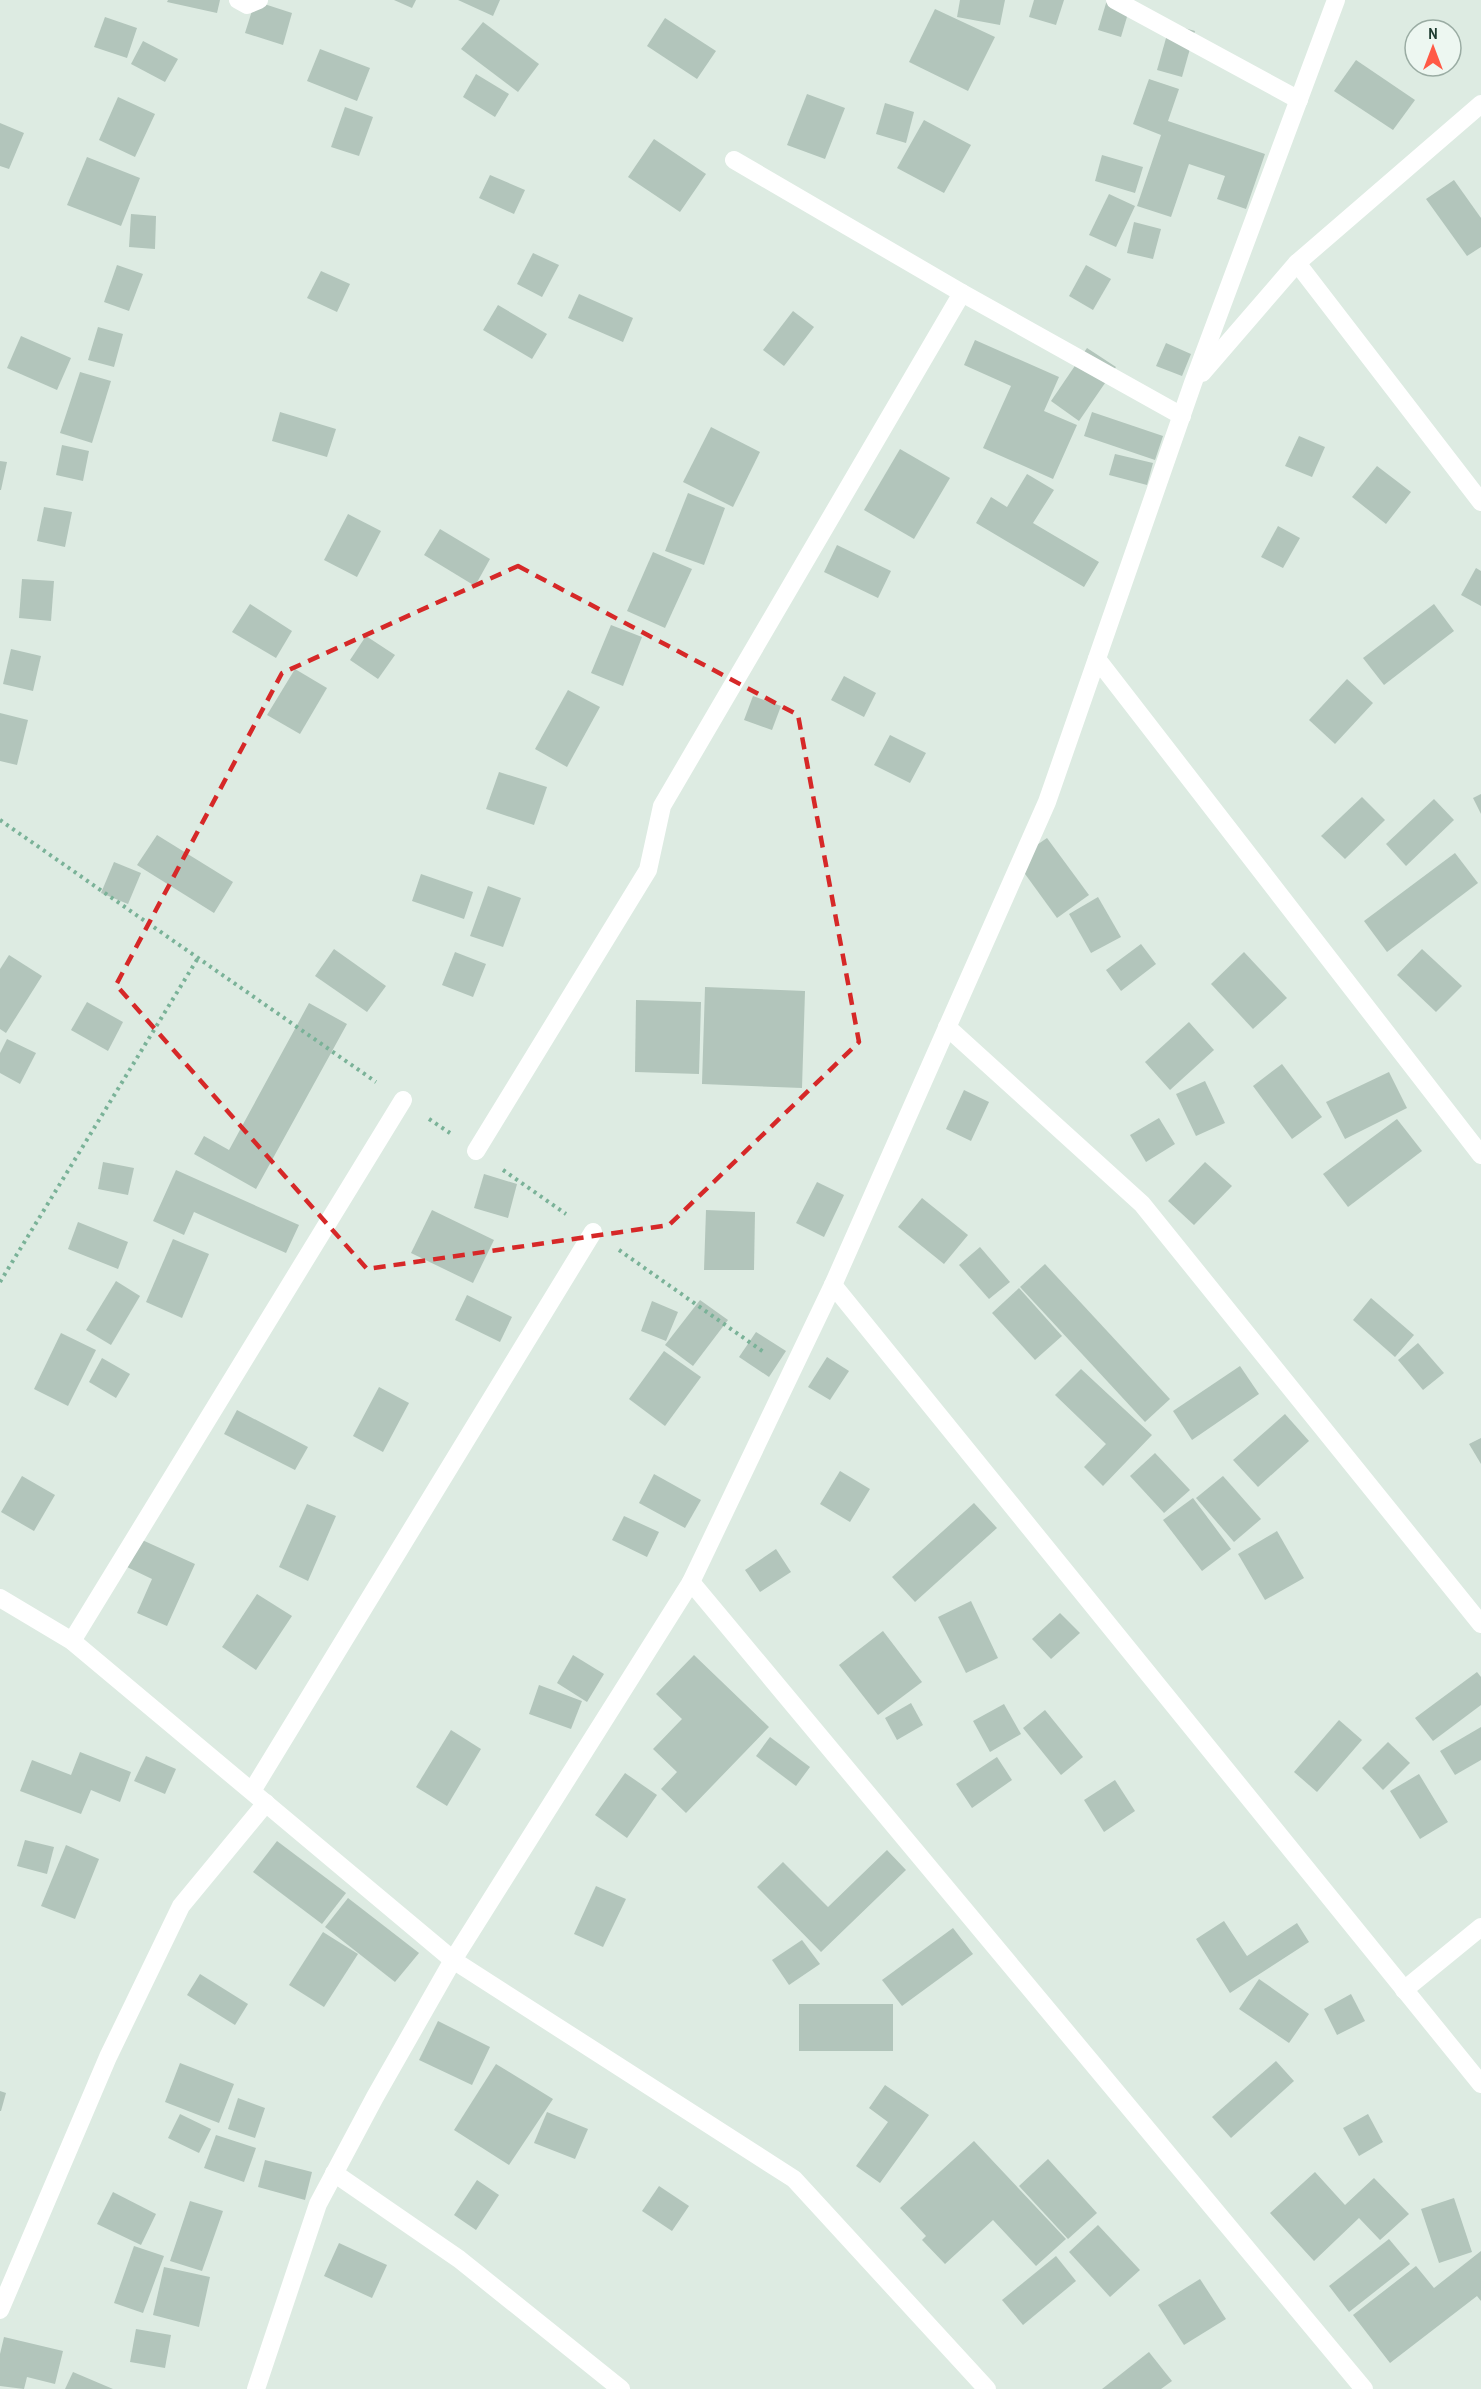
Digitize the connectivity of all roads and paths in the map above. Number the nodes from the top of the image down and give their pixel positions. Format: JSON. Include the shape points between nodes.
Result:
{"nodes":[{"id":1,"x":238,"y":0,"type":"edge"},
{"id":2,"x":259,"y":0,"type":"edge"},
{"id":3,"x":1115,"y":0,"type":"edge"},
{"id":4,"x":1336,"y":0,"type":"edge"},
{"id":5,"x":1299,"y":100,"type":"junction"},
{"id":6,"x":1481,"y":104,"type":"edge"},
{"id":7,"x":734,"y":160,"type":"dead end"},
{"id":8,"x":1297,"y":263,"type":"junction"},
{"id":9,"x":962,"y":293,"type":"junction"},
{"id":10,"x":1193,"y":383,"type":"junction"},
{"id":11,"x":1182,"y":416,"type":"junction"},
{"id":12,"x":1481,"y":502,"type":"edge"},
{"id":13,"x":1097,"y":659,"type":"junction"},
{"id":14,"x":198,"y":958,"type":"dead end"},
{"id":15,"x":947,"y":1028,"type":"junction"},
{"id":16,"x":403,"y":1100,"type":"dead end"},
{"id":17,"x":476,"y":1151,"type":"dead end"},
{"id":18,"x":1481,"y":1155,"type":"edge"},
{"id":19,"x":593,"y":1232,"type":"dead end"},
{"id":20,"x":0,"y":1282,"type":"edge"},
{"id":21,"x":833,"y":1285,"type":"junction"},
{"id":22,"x":691,"y":1582,"type":"junction"},
{"id":23,"x":0,"y":1598,"type":"edge"},
{"id":24,"x":1481,"y":1624,"type":"edge"},
{"id":25,"x":72,"y":1641,"type":"junction"},
{"id":26,"x":252,"y":1791,"type":"junction"},
{"id":27,"x":266,"y":1803,"type":"junction"},
{"id":28,"x":1481,"y":1927,"type":"edge"},
{"id":29,"x":453,"y":1960,"type":"junction"},
{"id":30,"x":1404,"y":1990,"type":"junction"},
{"id":31,"x":1481,"y":2084,"type":"edge"},
{"id":32,"x":334,"y":2173,"type":"junction"},
{"id":33,"x":0,"y":2310,"type":"edge"},
{"id":34,"x":256,"y":2389,"type":"edge"},
{"id":35,"x":621,"y":2389,"type":"edge"},
{"id":36,"x":987,"y":2389,"type":"edge"},
{"id":37,"x":1364,"y":2389,"type":"edge"}],
"edges":[{"from":1,"to":2,"type":"street","via":[[247,5]]},
{"from":3,"to":5,"type":"street"},
{"from":4,"to":5,"type":"street"},
{"from":5,"to":10,"type":"street"},
{"from":6,"to":8,"type":"street"},
{"from":7,"to":9,"type":"street"},
{"from":8,"to":10,"type":"street"},
{"from":8,"to":12,"type":"street"},
{"from":9,"to":11,"type":"street"},
{"from":9,"to":17,"type":"street","via":[[662,806],[648,870]]},
{"from":10,"to":11,"type":"street"},
{"from":11,"to":13,"type":"street"},
{"from":13,"to":15,"type":"street","via":[[1047,802]]},
{"from":13,"to":18,"type":"street"},
{"from":14,"to":20,"type":"path"},
{"from":15,"to":21,"type":"street"},
{"from":15,"to":24,"type":"street","via":[[1142,1204]]},
{"from":16,"to":25,"type":"street"},
{"from":19,"to":26,"type":"street"},
{"from":21,"to":22,"type":"street"},
{"from":21,"to":30,"type":"street"},
{"from":22,"to":29,"type":"street"},
{"from":22,"to":37,"type":"street"},
{"from":23,"to":25,"type":"street"},
{"from":25,"to":26,"type":"street"},
{"from":26,"to":27,"type":"street"},
{"from":27,"to":29,"type":"street"},
{"from":27,"to":33,"type":"street","via":[[181,1906],[108,2057]]},
{"from":28,"to":30,"type":"street"},
{"from":29,"to":32,"type":"street"},
{"from":29,"to":36,"type":"street","via":[[794,2179]]},
{"from":30,"to":31,"type":"street"},
{"from":32,"to":34,"type":"street","via":[[318,2204]]},
{"from":32,"to":35,"type":"street","via":[[459,2259]]}]}
